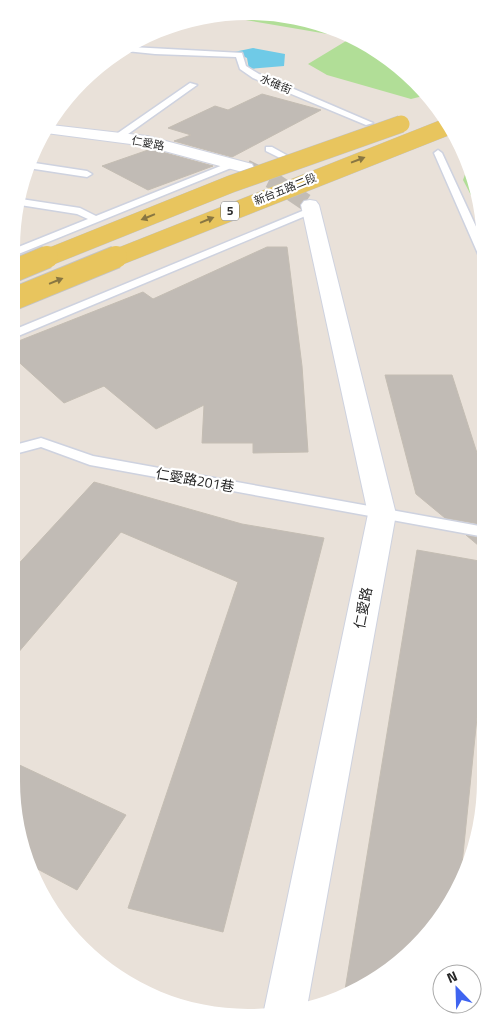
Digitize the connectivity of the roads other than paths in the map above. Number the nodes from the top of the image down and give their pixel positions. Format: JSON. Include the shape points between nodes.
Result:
{"nodes":[{"id":1,"x":134,"y":51,"type":"edge"},
{"id":2,"x":193,"y":85,"type":"dead end"},
{"id":3,"x":415,"y":120,"type":"dead end"},
{"id":4,"x":369,"y":123,"type":"dead end"},
{"id":5,"x":55,"y":129,"type":"edge"},
{"id":6,"x":442,"y":129,"type":"edge"},
{"id":7,"x":118,"y":137,"type":"junction"},
{"id":8,"x":270,"y":149,"type":"dead end"},
{"id":9,"x":438,"y":153,"type":"dead end"},
{"id":10,"x":295,"y":162,"type":"junction"},
{"id":11,"x":35,"y":166,"type":"edge"},
{"id":12,"x":239,"y":166,"type":"joint"},
{"id":13,"x":87,"y":174,"type":"dead end"},
{"id":14,"x":24,"y":203,"type":"edge"},
{"id":15,"x":311,"y":207,"type":"joint"},
{"id":16,"x":95,"y":219,"type":"junction"},
{"id":17,"x":477,"y":240,"type":"edge"},
{"id":18,"x":20,"y":250,"type":"edge"},
{"id":19,"x":20,"y":268,"type":"edge"},
{"id":20,"x":20,"y":296,"type":"edge"},
{"id":21,"x":20,"y":331,"type":"edge"},
{"id":22,"x":20,"y":448,"type":"edge"},
{"id":23,"x":382,"y":514,"type":"junction"},
{"id":24,"x":477,"y":531,"type":"edge"},
{"id":25,"x":286,"y":1006,"type":"edge"}],
"edges":[{"from":1,"to":4,"type":"lane","name":"水碓街","via":[[239,55],[243,67],[256,76]]},
{"from":2,"to":7,"type":"lane"},
{"from":3,"to":10,"type":"main road","name":"新台五路二段","number":"5","bridge":true},
{"from":5,"to":7,"type":"street","name":"仁愛路"},
{"from":20,"to":6,"type":"main road","name":"新台五路二段","number":"5","one_way":true,"bridge":true},
{"from":7,"to":12,"type":"street","name":"仁愛路","via":[[146,141]]},
{"from":8,"to":10,"type":"lane"},
{"from":9,"to":17,"type":"lane"},
{"from":10,"to":19,"type":"main road","name":"新台五路二段","number":"5","one_way":true,"bridge":true,"via":[[231,184]]},
{"from":11,"to":13,"type":"lane"},
{"from":12,"to":16,"type":"lane"},
{"from":14,"to":16,"type":"lane","via":[[80,211]]},
{"from":15,"to":21,"type":"lane"},
{"from":15,"to":23,"type":"street","name":"仁愛路"},
{"from":16,"to":18,"type":"lane"},
{"from":22,"to":23,"type":"lane","name":"仁愛路201巷","via":[[41,442],[90,460]]},
{"from":23,"to":24,"type":"lane","name":"仁愛路201巷"},
{"from":23,"to":25,"type":"street","name":"仁愛路"}]}
